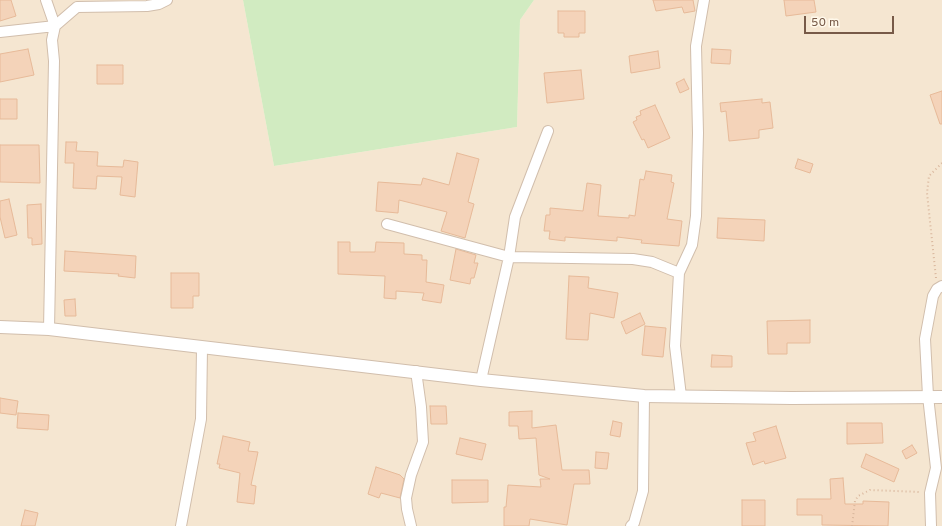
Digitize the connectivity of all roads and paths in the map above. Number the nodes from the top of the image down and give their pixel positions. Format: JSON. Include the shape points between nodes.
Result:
{"nodes":[{"id":1,"x":46,"y":0,"type":"edge"},
{"id":2,"x":167,"y":0,"type":"edge"},
{"id":3,"x":704,"y":0,"type":"edge"},
{"id":4,"x":55,"y":26,"type":"junction"},
{"id":5,"x":0,"y":32,"type":"edge"},
{"id":6,"x":548,"y":131,"type":"dead end"},
{"id":7,"x":942,"y":163,"type":"edge"},
{"id":8,"x":387,"y":224,"type":"dead end"},
{"id":9,"x":509,"y":257,"type":"junction"},
{"id":10,"x":679,"y":273,"type":"junction"},
{"id":11,"x":940,"y":288,"type":"edge"},
{"id":12,"x":0,"y":327,"type":"edge"},
{"id":13,"x":49,"y":329,"type":"junction"},
{"id":14,"x":202,"y":348,"type":"junction"},
{"id":15,"x":416,"y":371,"type":"junction"},
{"id":16,"x":481,"y":380,"type":"junction"},
{"id":17,"x":644,"y":396,"type":"junction"},
{"id":18,"x":681,"y":396,"type":"junction"},
{"id":19,"x":928,"y":396,"type":"junction"},
{"id":20,"x":942,"y":397,"type":"edge"},
{"id":21,"x":930,"y":493,"type":"junction"},
{"id":22,"x":181,"y":526,"type":"edge"},
{"id":23,"x":412,"y":526,"type":"edge"},
{"id":24,"x":631,"y":526,"type":"edge"},
{"id":25,"x":852,"y":526,"type":"edge"},
{"id":26,"x":931,"y":526,"type":"edge"}],
"edges":[{"from":1,"to":4,"type":"street"},
{"from":2,"to":4,"type":"street","via":[[147,6],[77,7]]},
{"from":3,"to":10,"type":"street","via":[[696,46],[696,216],[692,245]]},
{"from":4,"to":5,"type":"street"},
{"from":4,"to":13,"type":"street","via":[[52,40],[54,61]]},
{"from":6,"to":9,"type":"street","via":[[515,216]]},
{"from":7,"to":11,"type":"path","via":[[929,176],[927,193]]},
{"from":8,"to":9,"type":"street"},
{"from":9,"to":10,"type":"street","via":[[633,259],[652,262]]},
{"from":9,"to":16,"type":"street"},
{"from":10,"to":18,"type":"street","via":[[675,346]]},
{"from":11,"to":19,"type":"street","via":[[933,296],[925,339]]},
{"from":12,"to":13,"type":"street"},
{"from":13,"to":14,"type":"street"},
{"from":14,"to":15,"type":"street"},
{"from":14,"to":22,"type":"street","via":[[201,419]]},
{"from":15,"to":16,"type":"street"},
{"from":15,"to":23,"type":"street","via":[[422,442],[406,498]]},
{"from":16,"to":17,"type":"street"},
{"from":17,"to":18,"type":"street"},
{"from":17,"to":24,"type":"street","via":[[643,491]]},
{"from":18,"to":19,"type":"street"},
{"from":19,"to":20,"type":"street"},
{"from":19,"to":21,"type":"street","via":[[936,468]]},
{"from":21,"to":25,"type":"path","via":[[870,490],[858,496],[855,501]]},
{"from":21,"to":26,"type":"street"}]}
